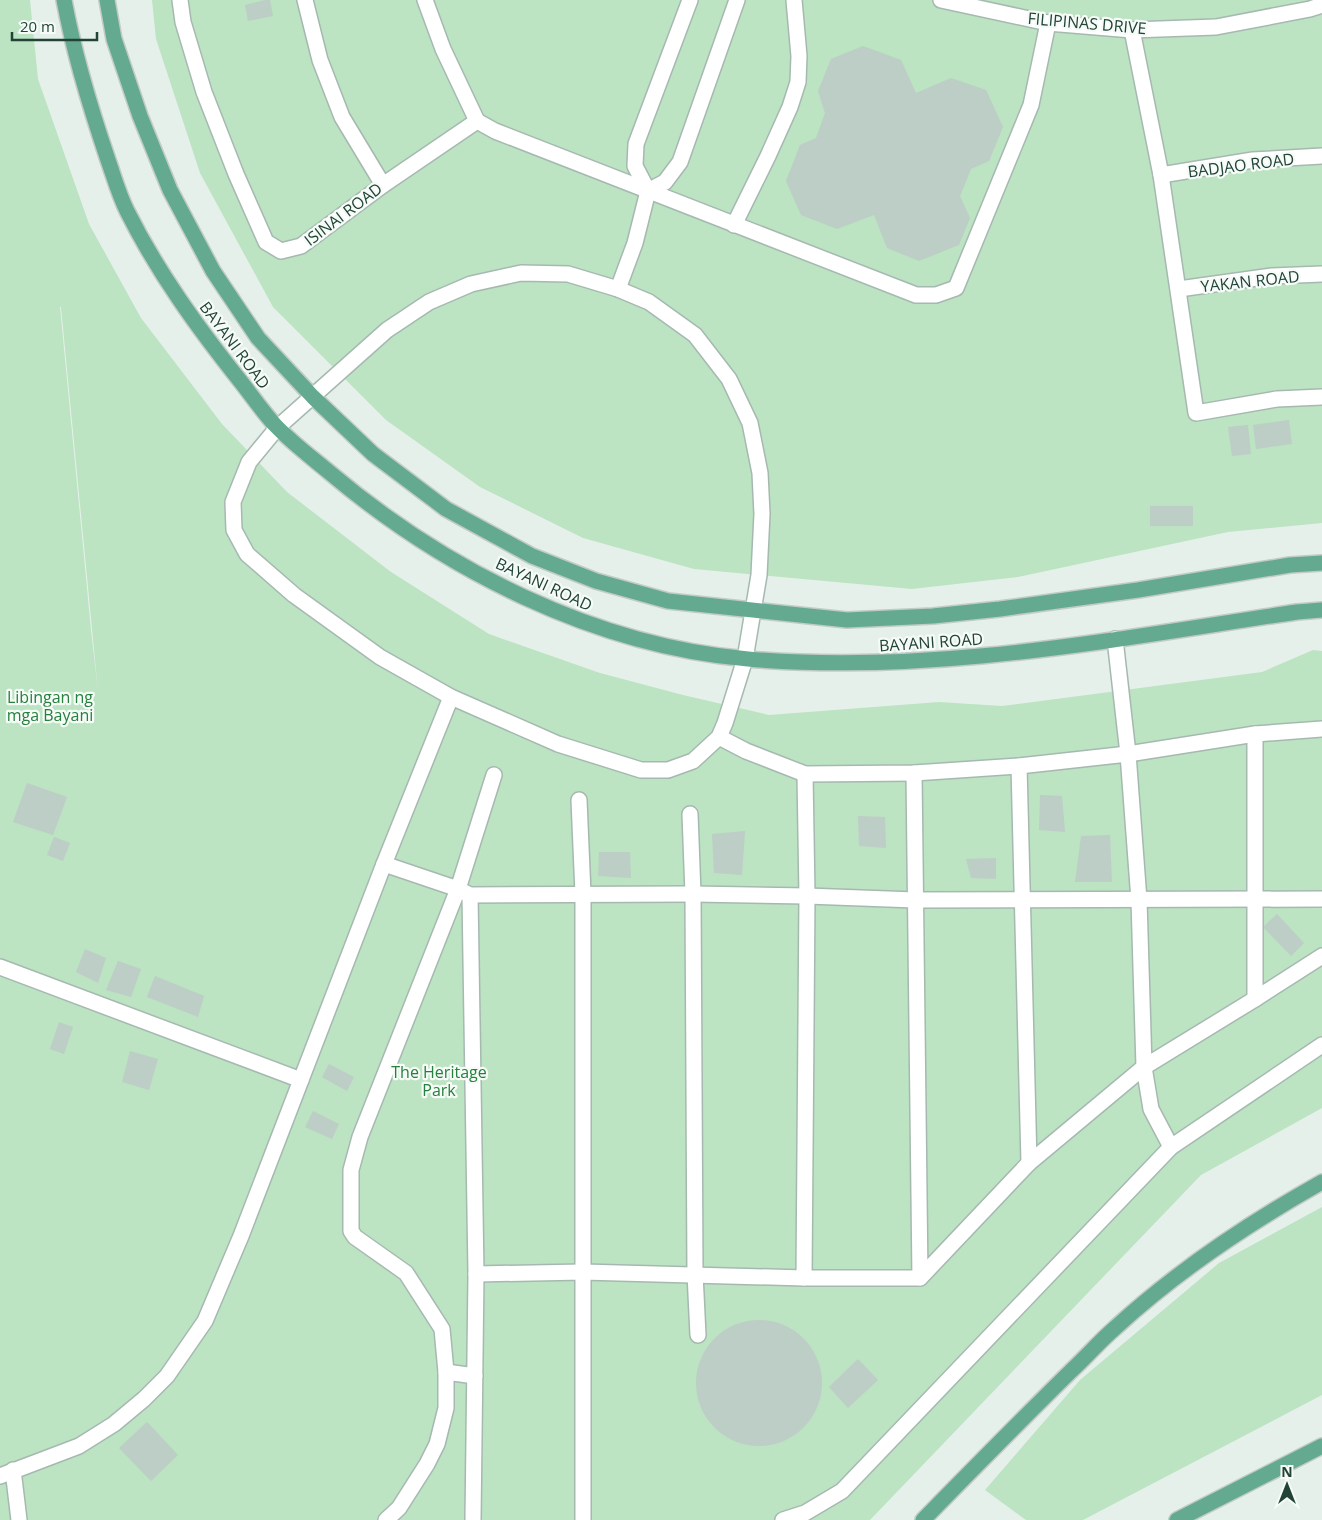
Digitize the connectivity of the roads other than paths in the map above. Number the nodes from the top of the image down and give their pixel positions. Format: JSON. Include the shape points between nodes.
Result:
{"nodes":[{"id":1,"x":64,"y":0,"type":"edge"},
{"id":2,"x":107,"y":0,"type":"edge"},
{"id":3,"x":180,"y":0,"type":"edge"},
{"id":4,"x":305,"y":0,"type":"edge"},
{"id":5,"x":425,"y":0,"type":"edge"},
{"id":6,"x":690,"y":0,"type":"edge"},
{"id":7,"x":737,"y":0,"type":"edge"},
{"id":8,"x":794,"y":0,"type":"edge"},
{"id":9,"x":941,"y":0,"type":"edge"},
{"id":10,"x":1322,"y":5,"type":"edge"},
{"id":11,"x":1048,"y":23,"type":"junction"},
{"id":12,"x":1132,"y":30,"type":"junction"},
{"id":13,"x":477,"y":120,"type":"junction"},
{"id":14,"x":1322,"y":156,"type":"edge"},
{"id":15,"x":1161,"y":175,"type":"junction"},
{"id":16,"x":383,"y":185,"type":"junction"},
{"id":17,"x":648,"y":192,"type":"junction"},
{"id":18,"x":734,"y":224,"type":"junction"},
{"id":19,"x":1322,"y":274,"type":"edge"},
{"id":20,"x":618,"y":289,"type":"junction"},
{"id":21,"x":1179,"y":289,"type":"junction"},
{"id":22,"x":313,"y":397,"type":"junction"},
{"id":23,"x":1322,"y":397,"type":"edge"},
{"id":24,"x":277,"y":428,"type":"junction"},
{"id":25,"x":1322,"y":563,"type":"edge"},
{"id":26,"x":754,"y":609,"type":"junction"},
{"id":27,"x":1322,"y":610,"type":"edge"},
{"id":28,"x":1115,"y":639,"type":"junction"},
{"id":29,"x":745,"y":659,"type":"junction"},
{"id":30,"x":450,"y":697,"type":"junction"},
{"id":31,"x":1322,"y":729,"type":"edge"},
{"id":32,"x":1255,"y":734,"type":"junction"},
{"id":33,"x":719,"y":736,"type":"junction"},
{"id":34,"x":1128,"y":754,"type":"junction"},
{"id":35,"x":1019,"y":766,"type":"junction"},
{"id":36,"x":914,"y":773,"type":"junction"},
{"id":37,"x":805,"y":774,"type":"junction"},
{"id":38,"x":494,"y":775,"type":"dead end"},
{"id":39,"x":580,"y":800,"type":"dead end"},
{"id":40,"x":690,"y":814,"type":"dead end"},
{"id":41,"x":384,"y":864,"type":"junction"},
{"id":42,"x":464,"y":892,"type":"junction"},
{"id":43,"x":583,"y":894,"type":"junction"},
{"id":44,"x":693,"y":894,"type":"junction"},
{"id":45,"x":807,"y":896,"type":"junction"},
{"id":46,"x":1023,"y":899,"type":"junction"},
{"id":47,"x":1256,"y":899,"type":"junction"},
{"id":48,"x":915,"y":900,"type":"junction"},
{"id":49,"x":1140,"y":900,"type":"junction"},
{"id":50,"x":1322,"y":900,"type":"edge"},
{"id":51,"x":1322,"y":956,"type":"edge"},
{"id":52,"x":0,"y":967,"type":"edge"},
{"id":53,"x":1255,"y":999,"type":"junction"},
{"id":54,"x":1322,"y":1045,"type":"edge"},
{"id":55,"x":1144,"y":1066,"type":"junction"},
{"id":56,"x":301,"y":1080,"type":"junction"},
{"id":57,"x":1171,"y":1147,"type":"junction"},
{"id":58,"x":1029,"y":1163,"type":"junction"},
{"id":59,"x":1322,"y":1182,"type":"edge"},
{"id":60,"x":583,"y":1272,"type":"junction"},
{"id":61,"x":476,"y":1274,"type":"junction"},
{"id":62,"x":695,"y":1274,"type":"junction"},
{"id":63,"x":804,"y":1278,"type":"junction"},
{"id":64,"x":920,"y":1278,"type":"junction"},
{"id":65,"x":698,"y":1334,"type":"dead end"},
{"id":66,"x":446,"y":1372,"type":"junction"},
{"id":67,"x":475,"y":1376,"type":"junction"},
{"id":68,"x":1322,"y":1446,"type":"edge"},
{"id":69,"x":7,"y":1473,"type":"edge"},
{"id":70,"x":19,"y":1520,"type":"edge"},
{"id":71,"x":386,"y":1520,"type":"edge"},
{"id":72,"x":473,"y":1520,"type":"edge"},
{"id":73,"x":583,"y":1520,"type":"edge"},
{"id":74,"x":783,"y":1520,"type":"edge"},
{"id":75,"x":923,"y":1520,"type":"edge"},
{"id":76,"x":1178,"y":1520,"type":"edge"}],
"edges":[{"from":1,"to":24,"type":"main road","name":"BAYANI ROAD","via":[[72,42],[96,124],[125,208],[172,290]]},
{"from":2,"to":22,"type":"main road","name":"BAYANI ROAD","via":[[114,39],[170,190],[213,271],[258,338]]},
{"from":3,"to":16,"type":"street","name":"ISINAI ROAD","via":[[183,22],[204,92],[266,242],[281,251],[301,246]]},
{"from":4,"to":16,"type":"street","via":[[320,60],[342,117]]},
{"from":5,"to":13,"type":"street","via":[[443,49]]},
{"from":6,"to":17,"type":"street","via":[[636,144],[635,166]]},
{"from":7,"to":17,"type":"street","via":[[680,162],[665,182]]},
{"from":8,"to":18,"type":"street","via":[[798,82],[768,156]]},
{"from":9,"to":11,"type":"street","name":"FILIPINAS DRIVE"},
{"from":10,"to":12,"type":"street","name":"FILIPINAS DRIVE","via":[[1216,27]]},
{"from":11,"to":12,"type":"street","name":"FILIPINAS DRIVE"},
{"from":11,"to":18,"type":"street","via":[[1031,105],[956,288],[936,294],[916,294]]},
{"from":12,"to":15,"type":"street"},
{"from":13,"to":16,"type":"street","name":"ISINAI ROAD"},
{"from":13,"to":17,"type":"street","via":[[495,131]]},
{"from":14,"to":15,"type":"street","name":"BADJAO ROAD","via":[[1253,160]]},
{"from":15,"to":21,"type":"street"},
{"from":17,"to":18,"type":"street"},
{"from":17,"to":20,"type":"street"},
{"from":19,"to":21,"type":"street","name":"YAKAN ROAD","via":[[1272,276]]},
{"from":20,"to":22,"type":"street","via":[[568,274],[520,273],[471,284],[429,302],[387,330]]},
{"from":20,"to":26,"type":"street","via":[[648,302],[695,335],[729,379],[750,423],[760,473],[762,514]]},
{"from":21,"to":23,"type":"street","via":[[1196,413],[1277,399]]},
{"from":22,"to":24,"type":"street"},
{"from":22,"to":26,"type":"main road","name":"BAYANI ROAD","via":[[373,454],[446,509],[532,556],[596,581],[668,601]]},
{"from":24,"to":29,"type":"main road","name":"BAYANI ROAD","via":[[352,491],[431,547],[520,595],[591,625],[666,647]]},
{"from":24,"to":30,"type":"street","via":[[249,462],[233,502],[234,530],[247,554],[294,595],[380,657]]},
{"from":25,"to":26,"type":"main road","name":"BAYANI ROAD","via":[[933,616],[847,620]]},
{"from":26,"to":29,"type":"street"},
{"from":27,"to":28,"type":"main road","name":"BAYANI ROAD"},
{"from":28,"to":29,"type":"main road","name":"BAYANI ROAD","via":[[943,660],[842,664]]},
{"from":28,"to":34,"type":"street"},
{"from":29,"to":33,"type":"street"},
{"from":30,"to":33,"type":"street","via":[[558,744],[641,770],[668,770],[693,761]]},
{"from":30,"to":41,"type":"street"},
{"from":31,"to":32,"type":"street"},
{"from":32,"to":34,"type":"street"},
{"from":32,"to":47,"type":"street"},
{"from":33,"to":37,"type":"street","via":[[746,751]]},
{"from":34,"to":35,"type":"street"},
{"from":34,"to":49,"type":"street"},
{"from":35,"to":36,"type":"street"},
{"from":35,"to":46,"type":"street"},
{"from":36,"to":37,"type":"street"},
{"from":36,"to":48,"type":"street"},
{"from":37,"to":45,"type":"street"},
{"from":38,"to":42,"type":"street"},
{"from":39,"to":43,"type":"street"},
{"from":40,"to":44,"type":"street"},
{"from":41,"to":42,"type":"street"},
{"from":41,"to":56,"type":"street"},
{"from":42,"to":43,"type":"street"},
{"from":42,"to":61,"type":"street"},
{"from":42,"to":66,"type":"street","via":[[360,1137],[351,1170],[351,1232],[406,1273],[442,1329]]},
{"from":43,"to":44,"type":"street"},
{"from":43,"to":60,"type":"street"},
{"from":44,"to":45,"type":"street"},
{"from":44,"to":62,"type":"street"},
{"from":45,"to":48,"type":"street"},
{"from":45,"to":63,"type":"street"},
{"from":46,"to":48,"type":"street"},
{"from":46,"to":49,"type":"street"},
{"from":46,"to":58,"type":"street"},
{"from":47,"to":49,"type":"street"},
{"from":47,"to":50,"type":"street"},
{"from":47,"to":53,"type":"street"},
{"from":48,"to":64,"type":"street"},
{"from":49,"to":55,"type":"street"},
{"from":51,"to":53,"type":"street"},
{"from":52,"to":56,"type":"street"},
{"from":53,"to":55,"type":"street"},
{"from":54,"to":57,"type":"street"},
{"from":55,"to":57,"type":"street","via":[[1152,1109]]},
{"from":55,"to":58,"type":"street"},
{"from":56,"to":69,"type":"street","via":[[206,1321],[167,1376],[114,1424],[79,1446]]},
{"from":57,"to":74,"type":"street","via":[[842,1491],[805,1513]]},
{"from":58,"to":64,"type":"street"},
{"from":59,"to":75,"type":"main road","via":[[1200,1260],[1116,1328],[1041,1399]]},
{"from":60,"to":61,"type":"street"},
{"from":60,"to":62,"type":"street"},
{"from":60,"to":73,"type":"street"},
{"from":61,"to":67,"type":"street"},
{"from":62,"to":63,"type":"street"},
{"from":62,"to":65,"type":"street"},
{"from":63,"to":64,"type":"street"},
{"from":66,"to":67,"type":"street"},
{"from":66,"to":71,"type":"street","via":[[446,1408],[437,1444],[399,1508]]},
{"from":67,"to":72,"type":"street"},
{"from":68,"to":76,"type":"main road"},
{"from":69,"to":70,"type":"street"}]}
